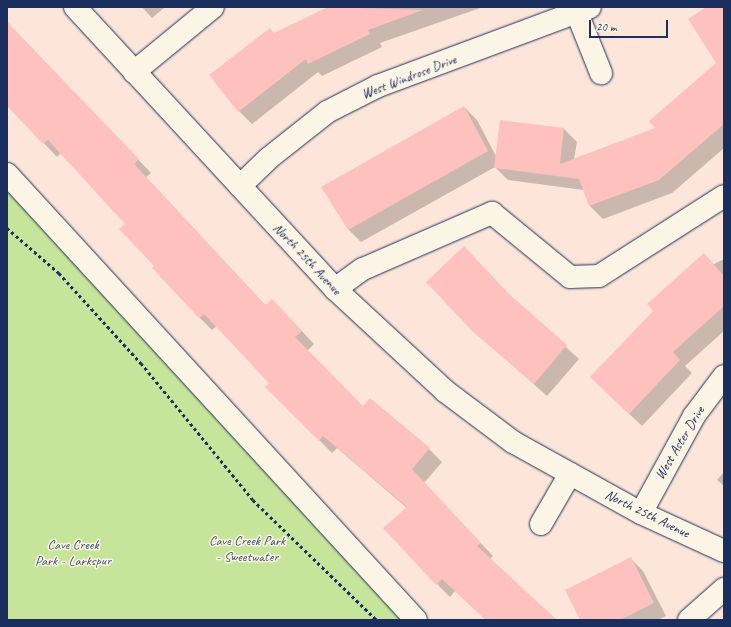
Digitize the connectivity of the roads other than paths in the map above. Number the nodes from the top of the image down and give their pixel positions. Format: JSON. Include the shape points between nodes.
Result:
{"nodes":[{"id":1,"x":75,"y":7,"type":"edge"},
{"id":2,"x":213,"y":7,"type":"edge"},
{"id":3,"x":583,"y":10,"type":"edge"},
{"id":4,"x":134,"y":72,"type":"junction"},
{"id":5,"x":601,"y":73,"type":"dead end"},
{"id":6,"x":7,"y":174,"type":"edge"},
{"id":7,"x":240,"y":186,"type":"junction"},
{"id":8,"x":724,"y":196,"type":"edge"},
{"id":9,"x":334,"y":289,"type":"junction"},
{"id":10,"x":724,"y":376,"type":"edge"},
{"id":11,"x":570,"y":474,"type":"junction"},
{"id":12,"x":641,"y":514,"type":"junction"},
{"id":13,"x":541,"y":524,"type":"dead end"},
{"id":14,"x":724,"y":551,"type":"edge"},
{"id":15,"x":724,"y":589,"type":"edge"},
{"id":16,"x":416,"y":620,"type":"edge"},
{"id":17,"x":689,"y":620,"type":"edge"}],
"edges":[{"from":1,"to":4,"type":"street","name":"North 25th Avenue"},
{"from":2,"to":4,"type":"street"},
{"from":3,"to":5,"type":"street","name":"West Windrose Drive"},
{"from":3,"to":7,"type":"street","name":"West Windrose Drive","via":[[378,86],[327,112],[269,158]]},
{"from":4,"to":7,"type":"street","name":"North 25th Avenue"},
{"from":6,"to":16,"type":"street"},
{"from":7,"to":9,"type":"street","name":"North 25th Avenue"},
{"from":8,"to":9,"type":"street","via":[[599,276],[570,277],[492,213],[363,269]]},
{"from":9,"to":11,"type":"street","name":"North 25th Avenue","via":[[445,391],[513,442]]},
{"from":10,"to":12,"type":"street","name":"West Aster Drive","via":[[694,416]]},
{"from":11,"to":12,"type":"street","name":"North 25th Avenue"},
{"from":11,"to":13,"type":"street"},
{"from":12,"to":14,"type":"street","name":"North 25th Avenue"},
{"from":15,"to":17,"type":"street"}]}
